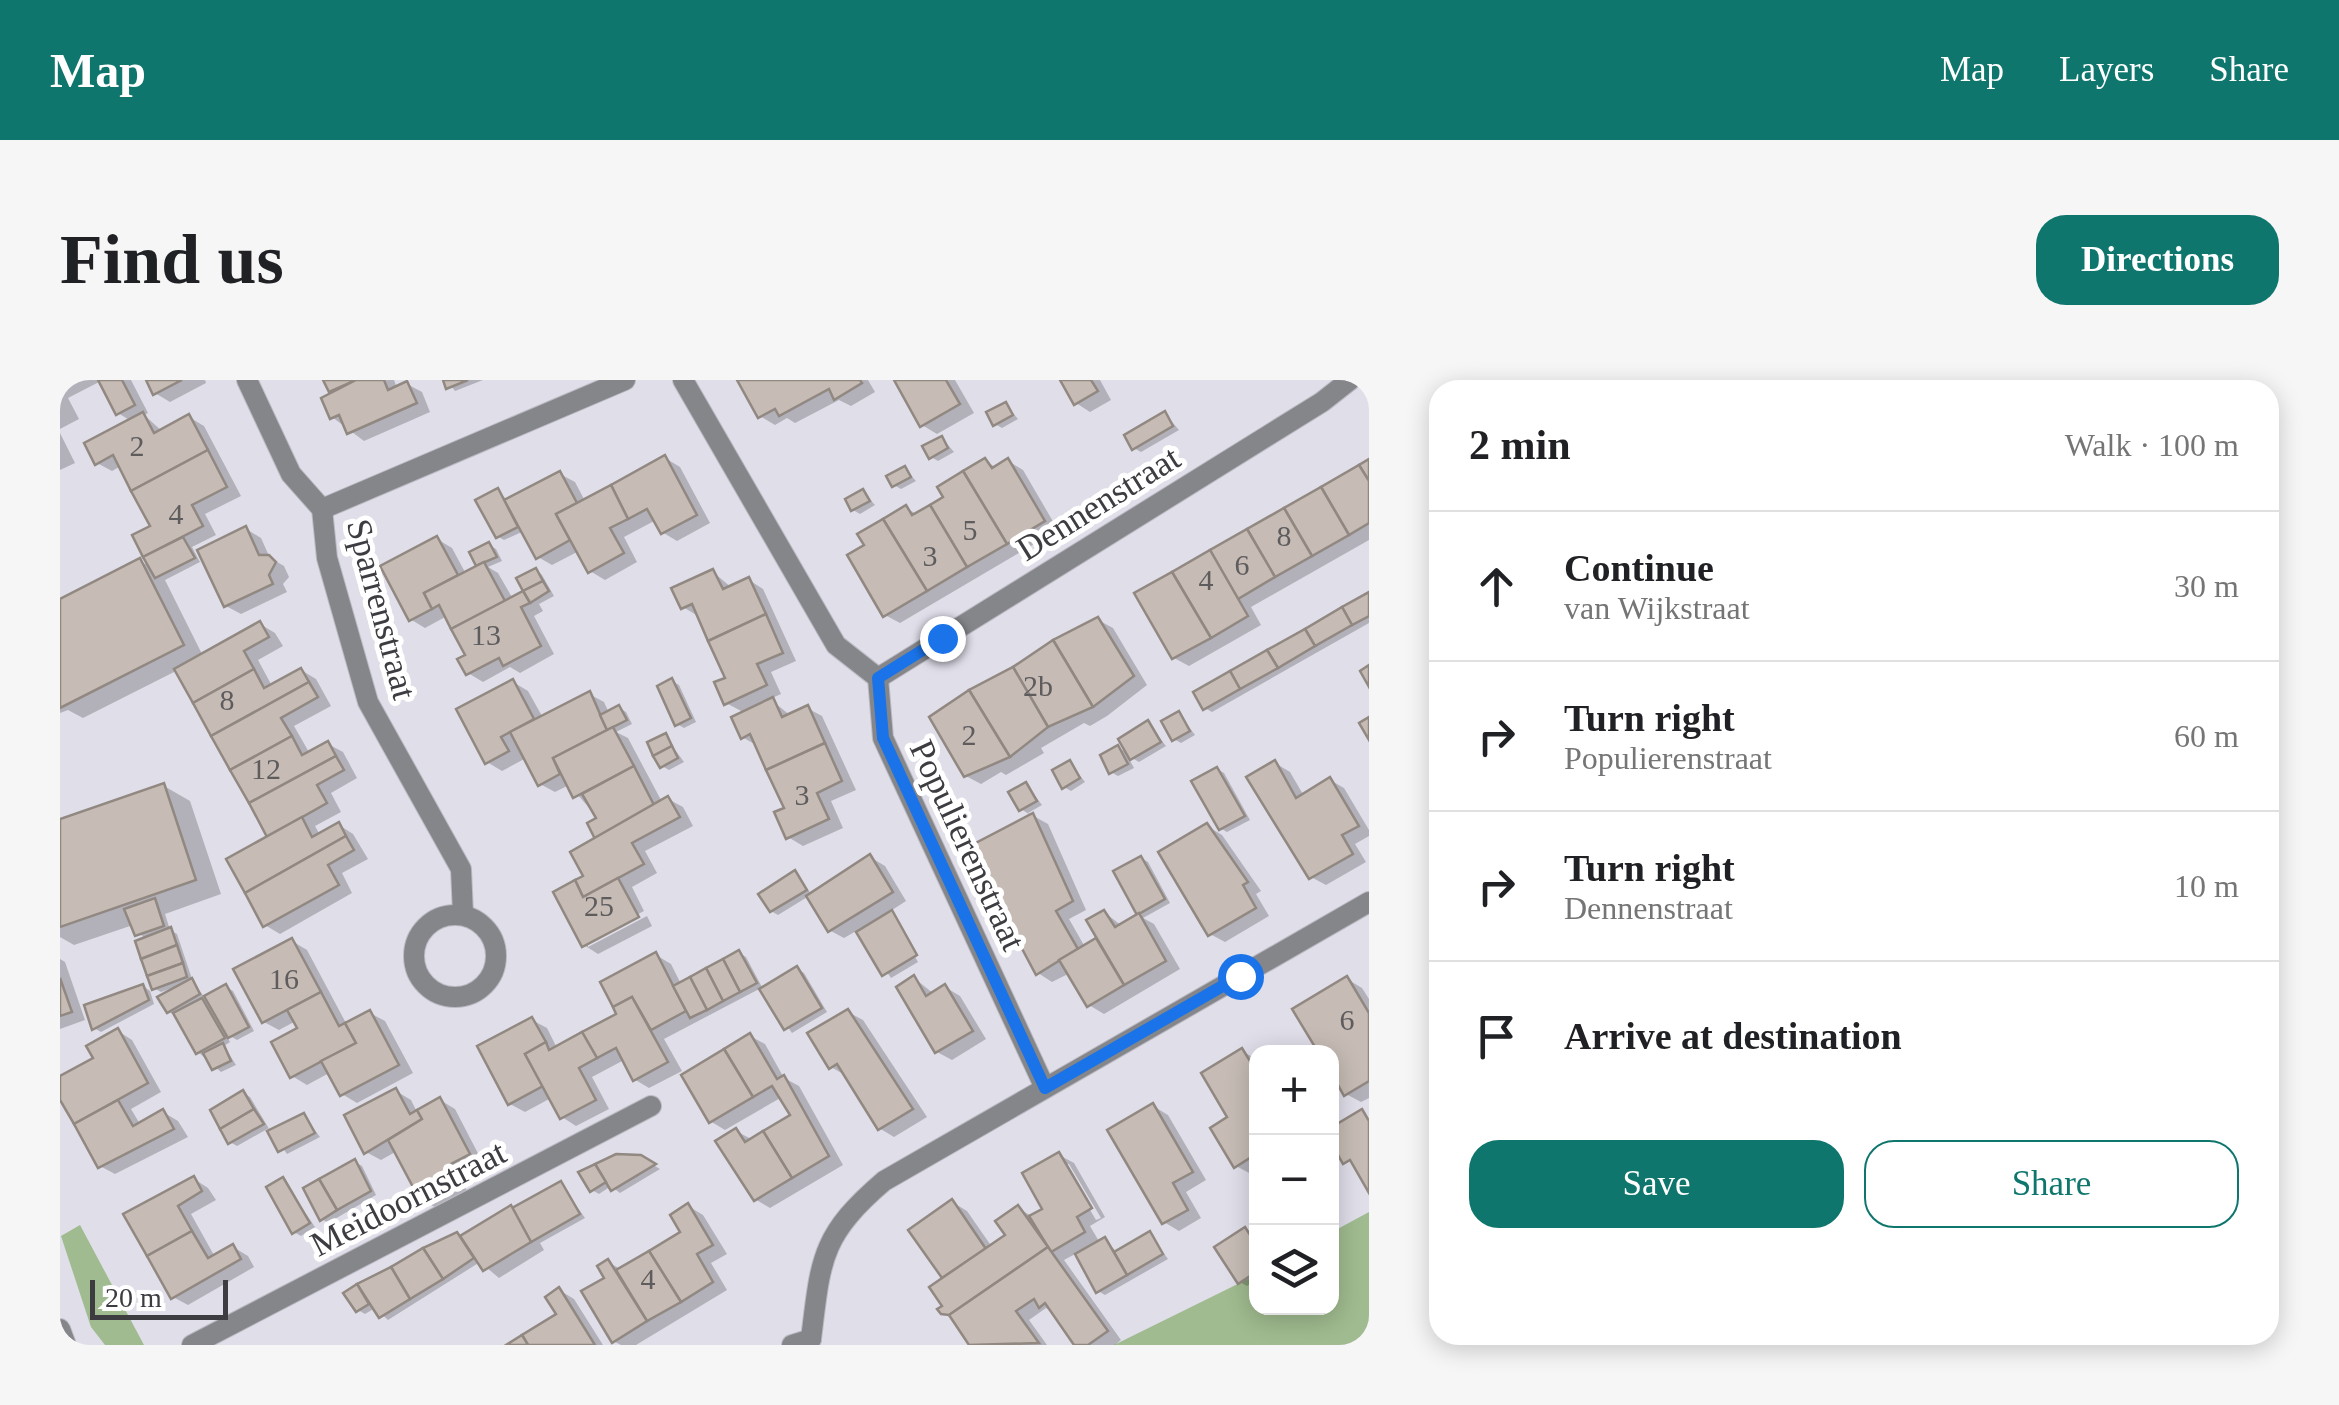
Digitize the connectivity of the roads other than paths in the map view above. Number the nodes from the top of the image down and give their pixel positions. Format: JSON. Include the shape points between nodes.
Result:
{"nodes":[{"id":1,"x":247,"y":380,"type":"edge"},
{"id":2,"x":626,"y":380,"type":"edge"},
{"id":3,"x":682,"y":380,"type":"edge"},
{"id":4,"x":1350,"y":380,"type":"edge"},
{"id":5,"x":322,"y":510,"type":"junction"},
{"id":6,"x":878,"y":678,"type":"junction"},
{"id":7,"x":1369,"y":902,"type":"edge"},
{"id":8,"x":463,"y":914,"type":"junction"},
{"id":9,"x":1045,"y":1088,"type":"junction"},
{"id":10,"x":651,"y":1106,"type":"dead end"},
{"id":11,"x":60,"y":1329,"type":"edge"},
{"id":12,"x":810,"y":1343,"type":"edge"},
{"id":13,"x":66,"y":1345,"type":"edge"},
{"id":14,"x":192,"y":1345,"type":"edge"}],
"edges":[{"from":1,"to":5,"type":"street","name":"Sparrenstraat","via":[[291,474]]},
{"from":2,"to":5,"type":"street"},
{"from":3,"to":6,"type":"street","via":[[836,645]]},
{"from":4,"to":6,"type":"street","name":"Dennenstraat"},
{"from":5,"to":8,"type":"street","name":"Sparrenstraat","via":[[328,558],[368,702],[460,869]]},
{"from":6,"to":9,"type":"street","name":"Populierenstraat","via":[[883,738]]},
{"from":7,"to":9,"type":"street"},
{"from":8,"to":8,"type":"street","via":[[440,916],[422,931],[414,952],[418,975],[434,992],[458,998],[480,990],[495,970],[496,947],[484,926]]},
{"from":9,"to":12,"type":"street","via":[[884,1181],[845,1215],[822,1258]]},
{"from":10,"to":14,"type":"street","name":"Meidoornstraat"},
{"from":11,"to":13,"type":"street"}]}
